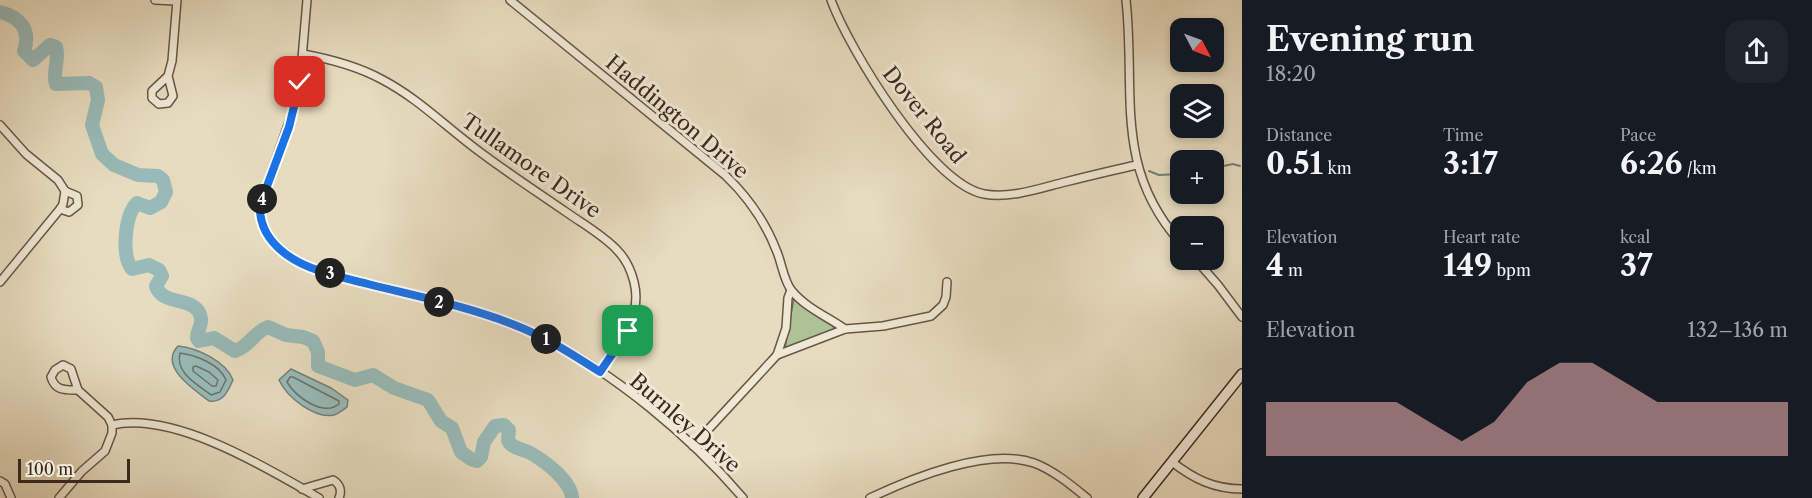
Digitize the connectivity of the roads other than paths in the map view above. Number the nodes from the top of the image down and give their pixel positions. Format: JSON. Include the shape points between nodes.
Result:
{"nodes":[{"id":1,"x":155,"y":0,"type":"edge"},
{"id":2,"x":307,"y":0,"type":"edge"},
{"id":3,"x":510,"y":0,"type":"edge"},
{"id":4,"x":831,"y":0,"type":"edge"},
{"id":5,"x":1126,"y":0,"type":"edge"},
{"id":6,"x":177,"y":1,"type":"edge"},
{"id":7,"x":303,"y":54,"type":"junction"},
{"id":8,"x":168,"y":76,"type":"dead end"},
{"id":9,"x":0,"y":125,"type":"edge"},
{"id":10,"x":1137,"y":165,"type":"junction"},
{"id":11,"x":65,"y":191,"type":"junction"},
{"id":12,"x":60,"y":209,"type":"junction"},
{"id":13,"x":1170,"y":228,"type":"edge"},
{"id":14,"x":1205,"y":270,"type":"edge"},
{"id":15,"x":0,"y":282,"type":"edge"},
{"id":16,"x":947,"y":282,"type":"dead end"},
{"id":17,"x":791,"y":290,"type":"junction"},
{"id":18,"x":1242,"y":317,"type":"edge"},
{"id":19,"x":845,"y":329,"type":"junction"},
{"id":20,"x":777,"y":355,"type":"junction"},
{"id":21,"x":600,"y":372,"type":"junction"},
{"id":22,"x":1242,"y":374,"type":"edge"},
{"id":23,"x":78,"y":390,"type":"dead end"},
{"id":24,"x":112,"y":424,"type":"junction"},
{"id":25,"x":693,"y":446,"type":"junction"},
{"id":26,"x":1172,"y":462,"type":"junction"},
{"id":27,"x":0,"y":481,"type":"edge"},
{"id":28,"x":303,"y":489,"type":"junction"},
{"id":29,"x":1242,"y":489,"type":"edge"},
{"id":30,"x":11,"y":498,"type":"edge"},
{"id":31,"x":59,"y":498,"type":"edge"},
{"id":32,"x":319,"y":498,"type":"edge"},
{"id":33,"x":339,"y":498,"type":"edge"},
{"id":34,"x":743,"y":498,"type":"edge"},
{"id":35,"x":870,"y":498,"type":"edge"},
{"id":36,"x":1087,"y":498,"type":"edge"},
{"id":37,"x":1143,"y":498,"type":"edge"}],
"edges":[{"from":1,"to":6,"type":"street"},
{"from":2,"to":7,"type":"street","name":"Burnley Drive"},
{"from":3,"to":17,"type":"street","name":"Haddington Drive","via":[[739,189],[770,236]]},
{"from":4,"to":10,"type":"street","name":"Dover Road","via":[[850,44],[890,104],[929,153],[963,186],[988,194],[1014,193]]},
{"from":5,"to":10,"type":"street","via":[[1132,136]]},
{"from":6,"to":8,"type":"street"},
{"from":7,"to":21,"type":"street","name":"Tullamore Drive","via":[[344,64],[389,83],[618,250],[634,282],[635,312],[628,331]]},
{"from":7,"to":21,"type":"street","name":"Burnley Drive","via":[[289,127],[260,205],[262,226],[274,244],[286,255],[319,270],[512,324],[572,353]]},
{"from":9,"to":11,"type":"street"},
{"from":10,"to":13,"type":"street","via":[[1156,209]]},
{"from":11,"to":12,"type":"street"},
{"from":11,"to":12,"type":"street","via":[[77,196],[78,205],[69,212]]},
{"from":12,"to":15,"type":"street"},
{"from":14,"to":18,"type":"street"},
{"from":16,"to":19,"type":"street","via":[[943,305],[931,316]]},
{"from":17,"to":19,"type":"street","name":"Haddington Drive"},
{"from":17,"to":20,"type":"street"},
{"from":19,"to":20,"type":"street"},
{"from":20,"to":25,"type":"street"},
{"from":21,"to":25,"type":"street","name":"Burnley Drive"},
{"from":22,"to":26,"type":"street"},
{"from":23,"to":24,"type":"street"},
{"from":24,"to":28,"type":"street","via":[[139,423],[211,441]]},
{"from":24,"to":31,"type":"street","via":[[105,451]]},
{"from":25,"to":34,"type":"street","name":"Burnley Drive"},
{"from":26,"to":29,"type":"street","via":[[1208,484]]},
{"from":26,"to":37,"type":"street"},
{"from":27,"to":30,"type":"street"},
{"from":28,"to":32,"type":"street"},
{"from":28,"to":33,"type":"street","via":[[333,480],[340,487]]},
{"from":35,"to":36,"type":"street","via":[[960,466],[1012,458],[1047,469]]}]}
